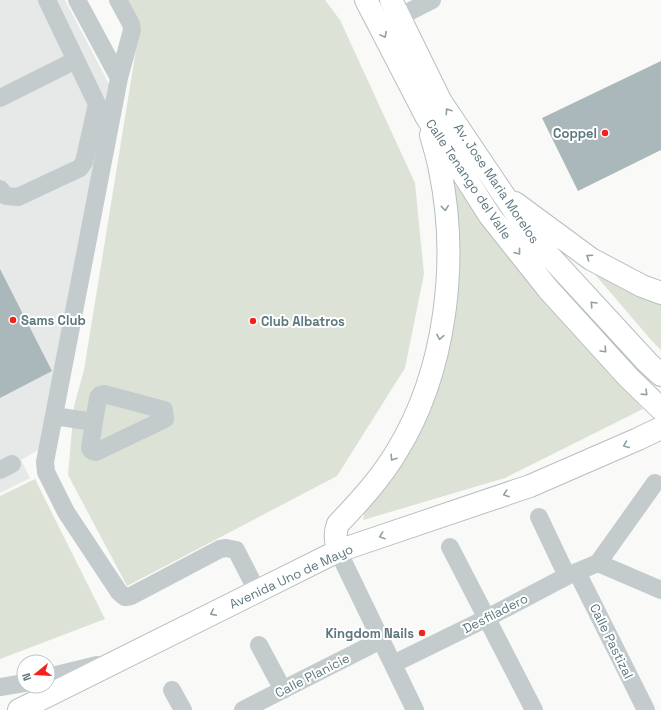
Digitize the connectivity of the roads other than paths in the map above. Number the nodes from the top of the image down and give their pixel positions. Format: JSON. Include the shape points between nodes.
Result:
{"nodes":[{"id":1,"x":47,"y":0,"type":"edge"},
{"id":2,"x":77,"y":0,"type":"edge"},
{"id":3,"x":118,"y":0,"type":"edge"},
{"id":4,"x":366,"y":0,"type":"edge"},
{"id":5,"x":432,"y":0,"type":"edge"},
{"id":6,"x":395,"y":8,"type":"edge"},
{"id":7,"x":76,"y":60,"type":"junction"},
{"id":8,"x":119,"y":78,"type":"junction"},
{"id":9,"x":0,"y":98,"type":"edge"},
{"id":10,"x":426,"y":116,"type":"junction"},
{"id":11,"x":0,"y":189,"type":"edge"},
{"id":12,"x":503,"y":194,"type":"junction"},
{"id":13,"x":661,"y":293,"type":"edge"},
{"id":14,"x":655,"y":369,"type":"edge"},
{"id":15,"x":661,"y":409,"type":"edge"},
{"id":16,"x":54,"y":416,"type":"junction"},
{"id":17,"x":94,"y":422,"type":"dead end"},
{"id":18,"x":661,"y":428,"type":"edge"},
{"id":19,"x":655,"y":483,"type":"dead end"},
{"id":20,"x":539,"y":517,"type":"dead end"},
{"id":21,"x":450,"y":547,"type":"dead end"},
{"id":22,"x":338,"y":551,"type":"junction"},
{"id":23,"x":598,"y":563,"type":"junction"},
{"id":24,"x":572,"y":574,"type":"junction"},
{"id":25,"x":661,"y":590,"type":"edge"},
{"id":26,"x":257,"y":591,"type":"junction"},
{"id":27,"x":487,"y":618,"type":"junction"},
{"id":28,"x":381,"y":640,"type":"junction"},
{"id":29,"x":259,"y":645,"type":"dead end"},
{"id":30,"x":119,"y":659,"type":"junction"},
{"id":31,"x":393,"y":664,"type":"junction"},
{"id":32,"x":56,"y":675,"type":"edge"},
{"id":33,"x":16,"y":684,"type":"edge"},
{"id":34,"x":0,"y":687,"type":"edge"},
{"id":35,"x":172,"y":690,"type":"dead end"},
{"id":36,"x":283,"y":690,"type":"junction"},
{"id":37,"x":18,"y":710,"type":"edge"},
{"id":38,"x":183,"y":710,"type":"edge"},
{"id":39,"x":243,"y":710,"type":"edge"},
{"id":40,"x":415,"y":710,"type":"edge"},
{"id":41,"x":534,"y":710,"type":"edge"},
{"id":42,"x":646,"y":710,"type":"edge"}],
"edges":[{"from":1,"to":7,"type":"street"},
{"from":2,"to":8,"type":"street"},
{"from":3,"to":8,"type":"street","via":[[132,30]]},
{"from":4,"to":10,"type":"main road","name":"Calle Tenango del Valle","one_way":true},
{"from":5,"to":6,"type":"street"},
{"from":12,"to":6,"type":"main road","name":"Av. Jose Maria Morelos","one_way":true,"via":[[441,102]]},
{"from":7,"to":9,"type":"street"},
{"from":7,"to":11,"type":"street","via":[[97,104],[82,165],[18,197],[6,196]]},
{"from":8,"to":16,"type":"street"},
{"from":10,"to":15,"type":"main road","name":"Calle Tenango del Valle","one_way":true,"via":[[490,216],[548,289],[628,377]]},
{"from":10,"to":22,"type":"main road","one_way":true,"via":[[440,169],[447,220],[445,305],[438,348],[424,396],[397,452],[373,486],[338,524],[335,531]]},
{"from":13,"to":12,"type":"main road","one_way":true,"via":[[642,286],[591,259]]},
{"from":14,"to":12,"type":"main road","name":"Av. Jose Maria Morelos","one_way":true,"via":[[532,237]]},
{"from":16,"to":17,"type":"street"},
{"from":16,"to":26,"type":"street","via":[[45,462],[46,472],[66,512],[119,592],[125,597],[131,596],[226,548],[236,550]]},
{"from":18,"to":22,"type":"main road","name":"Avenida Uno de Mayo","one_way":true,"via":[[530,486]]},
{"from":19,"to":23,"type":"street"},
{"from":20,"to":24,"type":"street","name":"Calle Pastizal"},
{"from":21,"to":27,"type":"street"},
{"from":22,"to":26,"type":"main road","name":"Avenida Uno de Mayo"},
{"from":22,"to":28,"type":"street"},
{"from":23,"to":24,"type":"street","name":"Desfiladero"},
{"from":23,"to":25,"type":"street"},
{"from":24,"to":27,"type":"street","name":"Desfiladero"},
{"from":24,"to":42,"type":"street","name":"Calle Pastizal"},
{"from":26,"to":30,"type":"main road","name":"Avenida Uno de Mayo","one_way":true},
{"from":27,"to":31,"type":"street","name":"Desfiladero"},
{"from":27,"to":41,"type":"street"},
{"from":28,"to":31,"type":"street"},
{"from":28,"to":36,"type":"street","name":"Calle Planicie"},
{"from":29,"to":36,"type":"street"},
{"from":30,"to":32,"type":"street"},
{"from":30,"to":37,"type":"main road","name":"Avenida Uno de Mayo"},
{"from":31,"to":40,"type":"street"},
{"from":33,"to":34,"type":"street"},
{"from":35,"to":38,"type":"street"},
{"from":36,"to":39,"type":"street","name":"Calle Planicie"}]}
